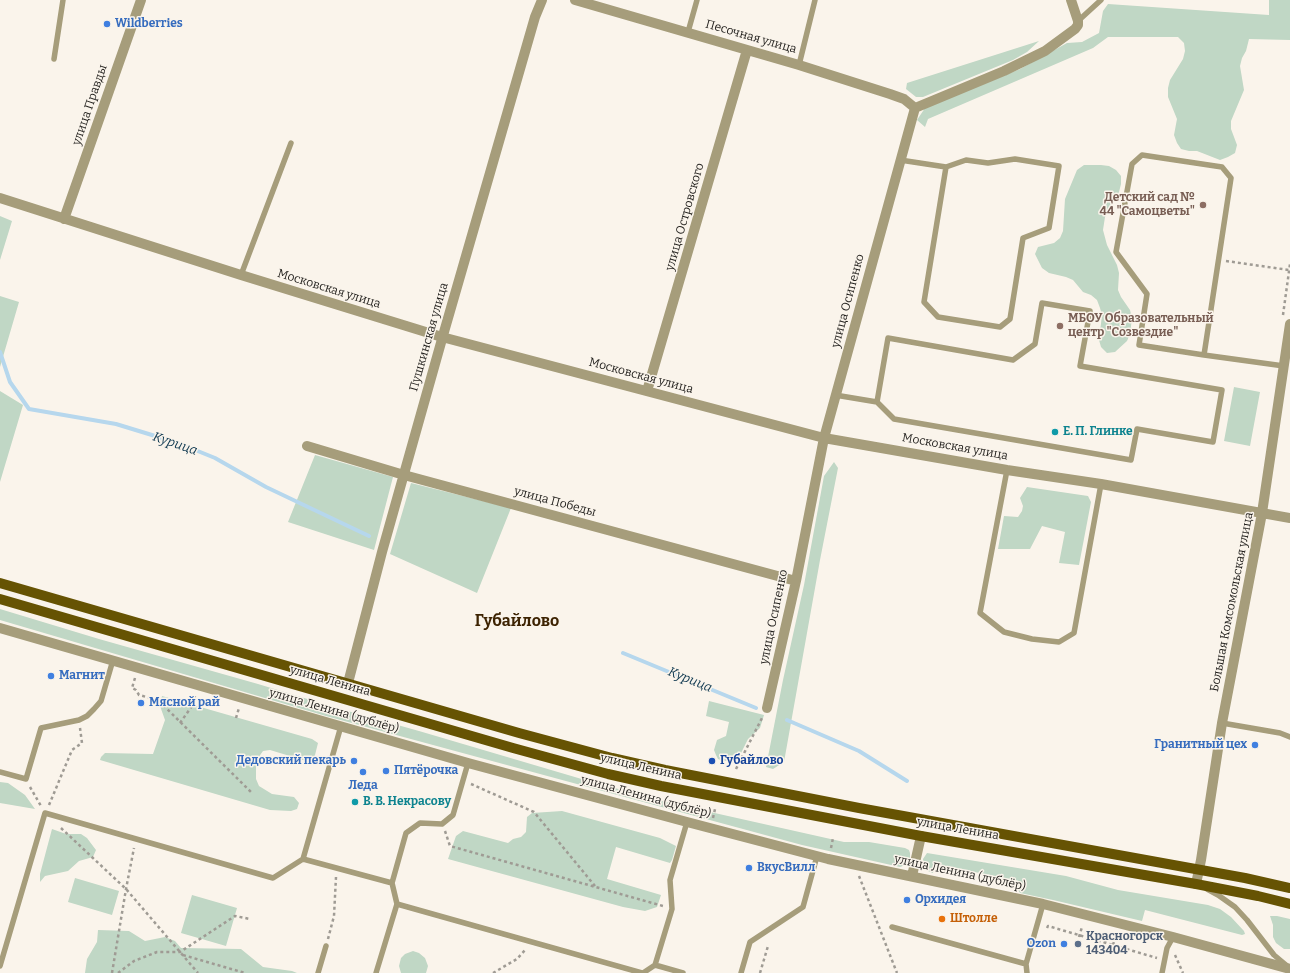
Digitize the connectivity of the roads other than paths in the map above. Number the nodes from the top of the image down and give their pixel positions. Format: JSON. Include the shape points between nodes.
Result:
{"nodes":[{"id":1,"x":63,"y":0,"type":"edge"},
{"id":2,"x":141,"y":0,"type":"edge"},
{"id":3,"x":542,"y":0,"type":"edge"},
{"id":4,"x":575,"y":0,"type":"edge"},
{"id":5,"x":697,"y":0,"type":"edge"},
{"id":6,"x":815,"y":0,"type":"edge"},
{"id":7,"x":1071,"y":0,"type":"edge"},
{"id":8,"x":1101,"y":0,"type":"edge"},
{"id":9,"x":1078,"y":21,"type":"junction"},
{"id":10,"x":688,"y":32,"type":"junction"},
{"id":11,"x":747,"y":50,"type":"junction"},
{"id":12,"x":54,"y":59,"type":"dead end"},
{"id":13,"x":800,"y":65,"type":"junction"},
{"id":14,"x":915,"y":108,"type":"junction"},
{"id":15,"x":291,"y":143,"type":"dead end"},
{"id":16,"x":900,"y":160,"type":"junction"},
{"id":17,"x":946,"y":168,"type":"junction"},
{"id":18,"x":0,"y":198,"type":"edge"},
{"id":19,"x":64,"y":219,"type":"junction"},
{"id":20,"x":241,"y":275,"type":"junction"},
{"id":21,"x":1290,"y":325,"type":"edge"},
{"id":22,"x":442,"y":337,"type":"junction"},
{"id":23,"x":1204,"y":355,"type":"junction"},
{"id":24,"x":1284,"y":366,"type":"junction"},
{"id":25,"x":647,"y":391,"type":"junction"},
{"id":26,"x":836,"y":395,"type":"junction"},
{"id":27,"x":877,"y":402,"type":"junction"},
{"id":28,"x":824,"y":438,"type":"junction"},
{"id":29,"x":307,"y":446,"type":"dead end"},
{"id":30,"x":1007,"y":470,"type":"junction"},
{"id":31,"x":404,"y":475,"type":"junction"},
{"id":32,"x":1101,"y":484,"type":"junction"},
{"id":33,"x":1262,"y":513,"type":"junction"},
{"id":34,"x":1290,"y":518,"type":"edge"},
{"id":35,"x":796,"y":581,"type":"junction"},
{"id":36,"x":0,"y":582,"type":"edge"},
{"id":37,"x":0,"y":599,"type":"edge"},
{"id":38,"x":0,"y":628,"type":"edge"},
{"id":39,"x":113,"y":660,"type":"junction"},
{"id":40,"x":348,"y":683,"type":"junction"},
{"id":41,"x":768,"y":708,"type":"road end"},
{"id":42,"x":1222,"y":723,"type":"junction"},
{"id":43,"x":341,"y":726,"type":"junction"},
{"id":44,"x":1290,"y":737,"type":"edge"},
{"id":45,"x":468,"y":763,"type":"junction"},
{"id":46,"x":0,"y":772,"type":"edge"},
{"id":47,"x":687,"y":822,"type":"junction"},
{"id":48,"x":921,"y":836,"type":"junction"},
{"id":49,"x":818,"y":856,"type":"junction"},
{"id":50,"x":303,"y":859,"type":"junction"},
{"id":51,"x":1198,"y":870,"type":"junction"},
{"id":52,"x":912,"y":876,"type":"junction"},
{"id":53,"x":392,"y":883,"type":"junction"},
{"id":54,"x":1196,"y":884,"type":"junction"},
{"id":55,"x":1290,"y":888,"type":"edge"},
{"id":56,"x":397,"y":904,"type":"junction"},
{"id":57,"x":1043,"y":904,"type":"junction"},
{"id":58,"x":1290,"y":904,"type":"edge"},
{"id":59,"x":892,"y":927,"type":"dead end"},
{"id":60,"x":1173,"y":937,"type":"junction"},
{"id":61,"x":326,"y":946,"type":"road end"},
{"id":62,"x":1026,"y":964,"type":"junction"},
{"id":63,"x":655,"y":965,"type":"junction"},
{"id":64,"x":0,"y":966,"type":"edge"},
{"id":65,"x":1290,"y":969,"type":"edge"},
{"id":66,"x":318,"y":973,"type":"edge"},
{"id":67,"x":376,"y":973,"type":"edge"},
{"id":68,"x":642,"y":973,"type":"edge"},
{"id":69,"x":683,"y":973,"type":"edge"},
{"id":70,"x":741,"y":973,"type":"edge"},
{"id":71,"x":1027,"y":973,"type":"edge"},
{"id":72,"x":1162,"y":973,"type":"edge"}],
"edges":[{"from":1,"to":12,"type":"lane"},
{"from":2,"to":19,"type":"street","name":"улица Правды"},
{"from":3,"to":22,"type":"street","name":"Пушкинская улица"},
{"from":4,"to":10,"type":"street","name":"Песочная улица"},
{"from":5,"to":10,"type":"lane"},
{"from":6,"to":13,"type":"lane"},
{"from":7,"to":9,"type":"street"},
{"from":8,"to":9,"type":"lane"},
{"from":9,"to":14,"type":"street","via":[[1075,29],[1045,50],[1004,71]]},
{"from":10,"to":11,"type":"street","name":"Песочная улица"},
{"from":11,"to":13,"type":"street","name":"Песочная улица"},
{"from":11,"to":25,"type":"street","name":"улица Островского"},
{"from":13,"to":14,"type":"street","name":"Песочная улица","via":[[904,99]]},
{"from":14,"to":16,"type":"street","name":"улица Осипенко"},
{"from":15,"to":20,"type":"lane"},
{"from":16,"to":17,"type":"lane"},
{"from":16,"to":26,"type":"street","name":"улица Осипенко"},
{"from":17,"to":17,"type":"lane","via":[[924,302],[938,317],[1000,327],[1010,319],[1023,238],[1049,228],[1059,166],[1015,159],[988,163],[966,160]]},
{"from":18,"to":19,"type":"street","name":"Московская улица"},
{"from":19,"to":20,"type":"street","name":"Московская улица"},
{"from":20,"to":22,"type":"street","name":"Московская улица"},
{"from":21,"to":24,"type":"street","name":"Большая Комсомольская улица"},
{"from":22,"to":25,"type":"street","name":"Московская улица"},
{"from":22,"to":31,"type":"street","name":"Пушкинская улица"},
{"from":23,"to":23,"type":"lane","via":[[1139,345],[1147,294],[1116,252],[1132,164],[1142,155],[1222,167],[1231,178]]},
{"from":23,"to":24,"type":"lane"},
{"from":24,"to":33,"type":"street","name":"Большая Комсомольская улица"},
{"from":25,"to":28,"type":"street","name":"Московская улица"},
{"from":26,"to":27,"type":"lane"},
{"from":26,"to":28,"type":"street","name":"улица Осипенко"},
{"from":27,"to":27,"type":"lane","via":[[894,419],[1131,460],[1136,429],[1213,442],[1222,390],[1080,366],[1090,311],[1042,303],[1035,344],[1012,360],[888,338]]},
{"from":28,"to":30,"type":"street","name":"Московская улица"},
{"from":28,"to":35,"type":"street","name":"улица Осипенко"},
{"from":29,"to":31,"type":"street","name":"улица Победы"},
{"from":30,"to":32,"type":"street","name":"Московская улица"},
{"from":30,"to":32,"type":"lane","via":[[980,613],[1004,632],[1032,639],[1059,642],[1074,633]]},
{"from":31,"to":35,"type":"street","name":"улица Победы"},
{"from":31,"to":40,"type":"street","name":"Пушкинская улица"},
{"from":32,"to":33,"type":"street","name":"Московская улица"},
{"from":33,"to":34,"type":"street","name":"Московская улица"},
{"from":33,"to":42,"type":"street","name":"Большая Комсомольская улица"},
{"from":35,"to":41,"type":"street","name":"улица Осипенко"},
{"from":36,"to":40,"type":"main road","name":"улица Ленина"},
{"from":37,"to":48,"type":"main road","name":"улица Ленина","via":[[584,768],[661,786]]},
{"from":38,"to":39,"type":"street","name":"улица Ленина (дублёр)"},
{"from":39,"to":43,"type":"street","name":"улица Ленина (дублёр)"},
{"from":39,"to":46,"type":"lane","via":[[101,701],[87,716],[41,728],[26,779]]},
{"from":40,"to":51,"type":"main road","name":"улица Ленина","via":[[580,750],[665,770]]},
{"from":42,"to":44,"type":"lane"},
{"from":42,"to":51,"type":"street","name":"Большая Комсомольская улица"},
{"from":43,"to":45,"type":"street","name":"улица Ленина (дублёр)"},
{"from":43,"to":50,"type":"lane"},
{"from":45,"to":47,"type":"street","name":"улица Ленина (дублёр)"},
{"from":45,"to":53,"type":"lane","via":[[453,815],[442,824],[420,823],[406,833]]},
{"from":47,"to":49,"type":"street","name":"улица Ленина (дублёр)"},
{"from":47,"to":63,"type":"lane","via":[[670,880],[672,908]]},
{"from":48,"to":52,"type":"street"},
{"from":48,"to":54,"type":"main road","name":"улица Ленина"},
{"from":49,"to":52,"type":"street","name":"улица Ленина (дублёр)"},
{"from":49,"to":70,"type":"lane","via":[[803,907],[750,942]]},
{"from":50,"to":53,"type":"lane"},
{"from":50,"to":64,"type":"lane","via":[[273,878],[45,813]]},
{"from":51,"to":54,"type":"street","name":"Большая Комсомольская улица"},
{"from":51,"to":55,"type":"main road","name":"улица Ленина"},
{"from":52,"to":57,"type":"street","name":"улица Ленина (дублёр)"},
{"from":53,"to":56,"type":"lane"},
{"from":54,"to":58,"type":"main road","name":"улица Ленина"},
{"from":54,"to":65,"type":"lane","via":[[1235,907],[1274,955]]},
{"from":56,"to":67,"type":"lane"},
{"from":56,"to":68,"type":"lane"},
{"from":57,"to":60,"type":"street","name":"улица Ленина (дублёр)"},
{"from":57,"to":62,"type":"lane"},
{"from":59,"to":62,"type":"lane"},
{"from":60,"to":65,"type":"street","name":"улица Ленина (дублёр)"},
{"from":60,"to":72,"type":"lane","via":[[1167,948]]},
{"from":61,"to":66,"type":"lane"},
{"from":62,"to":71,"type":"lane"},
{"from":63,"to":68,"type":"lane"},
{"from":63,"to":69,"type":"lane"}]}
